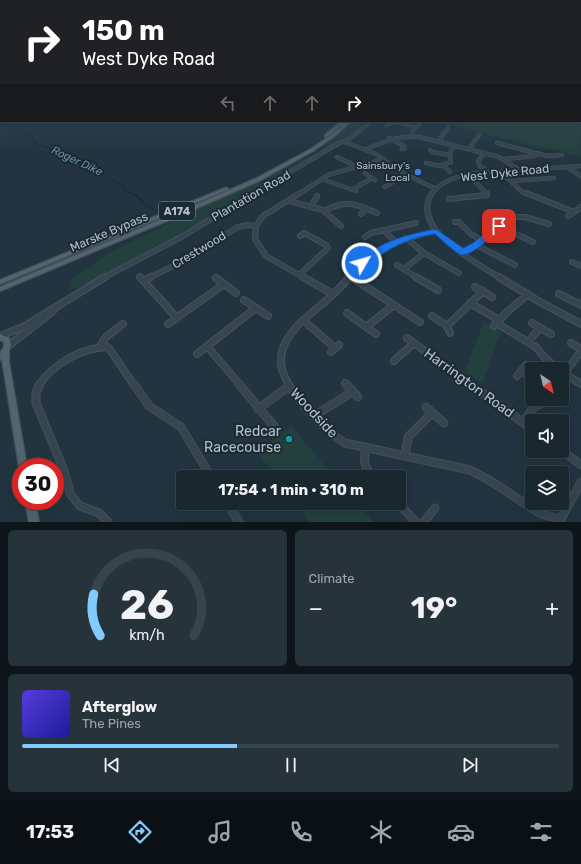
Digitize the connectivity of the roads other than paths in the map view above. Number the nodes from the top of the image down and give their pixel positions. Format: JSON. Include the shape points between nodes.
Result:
{"nodes":[{"id":1,"x":343,"y":122,"type":"edge"},
{"id":2,"x":348,"y":122,"type":"edge"},
{"id":3,"x":371,"y":122,"type":"edge"},
{"id":4,"x":420,"y":122,"type":"edge"},
{"id":5,"x":392,"y":126,"type":"dead end"},
{"id":6,"x":415,"y":127,"type":"junction"},
{"id":7,"x":448,"y":129,"type":"dead end"},
{"id":8,"x":413,"y":136,"type":"junction"},
{"id":9,"x":483,"y":137,"type":"dead end"},
{"id":10,"x":389,"y":138,"type":"junction"},
{"id":11,"x":439,"y":141,"type":"junction"},
{"id":12,"x":345,"y":142,"type":"junction"},
{"id":13,"x":498,"y":143,"type":"dead end"},
{"id":14,"x":454,"y":145,"type":"junction"},
{"id":15,"x":398,"y":148,"type":"dead end"},
{"id":16,"x":366,"y":149,"type":"junction"},
{"id":17,"x":469,"y":149,"type":"junction"},
{"id":18,"x":430,"y":152,"type":"dead end"},
{"id":19,"x":485,"y":153,"type":"junction"},
{"id":20,"x":539,"y":154,"type":"junction"},
{"id":21,"x":450,"y":155,"type":"junction"},
{"id":22,"x":562,"y":155,"type":"dead end"},
{"id":23,"x":337,"y":157,"type":"dead end"},
{"id":24,"x":384,"y":159,"type":"junction"},
{"id":25,"x":505,"y":159,"type":"junction"},
{"id":26,"x":429,"y":164,"type":"dead end"},
{"id":27,"x":443,"y":165,"type":"junction"},
{"id":28,"x":581,"y":166,"type":"edge"},
{"id":29,"x":358,"y":167,"type":"junction"},
{"id":30,"x":476,"y":167,"type":"dead end"},
{"id":31,"x":567,"y":167,"type":"junction"},
{"id":32,"x":450,"y":171,"type":"dead end"},
{"id":33,"x":521,"y":171,"type":"junction"},
{"id":34,"x":501,"y":172,"type":"junction"},
{"id":35,"x":365,"y":173,"type":"dead end"},
{"id":36,"x":405,"y":174,"type":"junction"},
{"id":37,"x":469,"y":175,"type":"junction"},
{"id":38,"x":581,"y":176,"type":"edge"},
{"id":39,"x":554,"y":178,"type":"dead end"},
{"id":40,"x":322,"y":179,"type":"junction"},
{"id":41,"x":510,"y":180,"type":"junction"},
{"id":42,"x":385,"y":186,"type":"dead end"},
{"id":43,"x":436,"y":189,"type":"junction"},
{"id":44,"x":314,"y":197,"type":"dead end"},
{"id":45,"x":449,"y":199,"type":"dead end"},
{"id":46,"x":289,"y":201,"type":"junction"},
{"id":47,"x":311,"y":207,"type":"junction"},
{"id":48,"x":581,"y":207,"type":"edge"},
{"id":49,"x":367,"y":209,"type":"junction"},
{"id":50,"x":324,"y":211,"type":"junction"},
{"id":51,"x":574,"y":212,"type":"junction"},
{"id":52,"x":377,"y":213,"type":"dead end"},
{"id":53,"x":361,"y":214,"type":"dead end"},
{"id":54,"x":568,"y":216,"type":"dead end"},
{"id":55,"x":344,"y":221,"type":"dead end"},
{"id":56,"x":455,"y":222,"type":"dead end"},
{"id":57,"x":416,"y":223,"type":"dead end"},
{"id":58,"x":549,"y":224,"type":"dead end"},
{"id":59,"x":256,"y":226,"type":"junction"},
{"id":60,"x":499,"y":226,"type":"junction"},
{"id":61,"x":383,"y":230,"type":"junction"},
{"id":62,"x":436,"y":231,"type":"junction"},
{"id":63,"x":300,"y":236,"type":"dead end"},
{"id":64,"x":365,"y":237,"type":"dead end"},
{"id":65,"x":406,"y":238,"type":"junction"},
{"id":66,"x":482,"y":240,"type":"junction"},
{"id":67,"x":396,"y":242,"type":"junction"},
{"id":68,"x":533,"y":242,"type":"dead end"},
{"id":69,"x":476,"y":245,"type":"junction"},
{"id":70,"x":463,"y":252,"type":"junction"},
{"id":71,"x":424,"y":253,"type":"junction"},
{"id":72,"x":572,"y":262,"type":"dead end"},
{"id":73,"x":397,"y":265,"type":"dead end"},
{"id":74,"x":515,"y":265,"type":"dead end"},
{"id":75,"x":581,"y":266,"type":"edge"},
{"id":76,"x":404,"y":269,"type":"junction"},
{"id":77,"x":459,"y":273,"type":"dead end"},
{"id":78,"x":299,"y":275,"type":"junction"},
{"id":79,"x":350,"y":276,"type":"junction"},
{"id":80,"x":216,"y":278,"type":"dead end"},
{"id":81,"x":0,"y":282,"type":"edge"},
{"id":82,"x":224,"y":284,"type":"junction"},
{"id":83,"x":475,"y":287,"type":"dead end"},
{"id":84,"x":0,"y":289,"type":"edge"},
{"id":85,"x":438,"y":290,"type":"dead end"},
{"id":86,"x":483,"y":291,"type":"junction"},
{"id":87,"x":236,"y":293,"type":"dead end"},
{"id":88,"x":333,"y":294,"type":"junction"},
{"id":89,"x":559,"y":294,"type":"dead end"},
{"id":90,"x":526,"y":295,"type":"junction"},
{"id":91,"x":492,"y":297,"type":"dead end"},
{"id":92,"x":244,"y":300,"type":"dead end"},
{"id":93,"x":64,"y":302,"type":"junction"},
{"id":94,"x":470,"y":304,"type":"junction"},
{"id":95,"x":394,"y":305,"type":"junction"},
{"id":96,"x":581,"y":305,"type":"edge"},
{"id":97,"x":256,"y":308,"type":"junction"},
{"id":98,"x":347,"y":313,"type":"dead end"},
{"id":99,"x":268,"y":316,"type":"dead end"},
{"id":100,"x":432,"y":316,"type":"dead end"},
{"id":101,"x":177,"y":318,"type":"junction"},
{"id":102,"x":303,"y":320,"type":"junction"},
{"id":103,"x":420,"y":322,"type":"dead end"},
{"id":104,"x":496,"y":323,"type":"junction"},
{"id":105,"x":532,"y":323,"type":"dead end"},
{"id":106,"x":123,"y":324,"type":"dead end"},
{"id":107,"x":168,"y":324,"type":"dead end"},
{"id":108,"x":581,"y":324,"type":"edge"},
{"id":109,"x":447,"y":326,"type":"junction"},
{"id":110,"x":366,"y":327,"type":"junction"},
{"id":111,"x":540,"y":328,"type":"junction"},
{"id":112,"x":450,"y":333,"type":"dead end"},
{"id":113,"x":376,"y":334,"type":"dead end"},
{"id":114,"x":551,"y":334,"type":"dead end"},
{"id":115,"x":0,"y":337,"type":"edge"},
{"id":116,"x":407,"y":338,"type":"dead end"},
{"id":117,"x":528,"y":342,"type":"junction"},
{"id":118,"x":414,"y":343,"type":"junction"},
{"id":119,"x":570,"y":343,"type":"dead end"},
{"id":120,"x":100,"y":346,"type":"junction"},
{"id":121,"x":207,"y":346,"type":"junction"},
{"id":122,"x":335,"y":348,"type":"dead end"},
{"id":123,"x":7,"y":349,"type":"junction"},
{"id":124,"x":581,"y":350,"type":"edge"},
{"id":125,"x":197,"y":354,"type":"dead end"},
{"id":126,"x":0,"y":357,"type":"edge"},
{"id":127,"x":394,"y":361,"type":"dead end"},
{"id":128,"x":550,"y":362,"type":"edge"},
{"id":129,"x":0,"y":366,"type":"edge"},
{"id":130,"x":525,"y":366,"type":"edge"},
{"id":131,"x":569,"y":366,"type":"edge"},
{"id":132,"x":521,"y":371,"type":"junction"},
{"id":133,"x":6,"y":374,"type":"junction"},
{"id":134,"x":525,"y":374,"type":"edge"},
{"id":135,"x":517,"y":376,"type":"dead end"},
{"id":136,"x":569,"y":377,"type":"edge"},
{"id":137,"x":345,"y":383,"type":"dead end"},
{"id":138,"x":581,"y":384,"type":"edge"},
{"id":139,"x":289,"y":386,"type":"junction"},
{"id":140,"x":352,"y":390,"type":"junction"},
{"id":141,"x":358,"y":397,"type":"dead end"},
{"id":142,"x":536,"y":406,"type":"edge"},
{"id":143,"x":426,"y":407,"type":"dead end"},
{"id":144,"x":258,"y":409,"type":"junction"},
{"id":145,"x":432,"y":413,"type":"junction"},
{"id":146,"x":315,"y":415,"type":"junction"},
{"id":147,"x":523,"y":422,"type":"joint"},
{"id":148,"x":444,"y":423,"type":"dead end"},
{"id":149,"x":274,"y":426,"type":"dead end"},
{"id":150,"x":366,"y":447,"type":"junction"},
{"id":151,"x":405,"y":456,"type":"junction"},
{"id":152,"x":569,"y":456,"type":"edge"},
{"id":153,"x":21,"y":458,"type":"edge"},
{"id":154,"x":59,"y":458,"type":"edge"},
{"id":155,"x":581,"y":465,"type":"edge"},
{"id":156,"x":207,"y":470,"type":"edge"},
{"id":157,"x":366,"y":470,"type":"edge"},
{"id":158,"x":64,"y":471,"type":"edge"},
{"id":159,"x":581,"y":482,"type":"edge"},
{"id":160,"x":435,"y":508,"type":"dead end"},
{"id":161,"x":32,"y":510,"type":"edge"},
{"id":162,"x":231,"y":510,"type":"edge"},
{"id":163,"x":405,"y":510,"type":"edge"},
{"id":164,"x":562,"y":521,"type":"edge"},
{"id":165,"x":34,"y":522,"type":"edge"},
{"id":166,"x":108,"y":522,"type":"edge"},
{"id":167,"x":239,"y":522,"type":"edge"},
{"id":168,"x":416,"y":522,"type":"edge"},
{"id":169,"x":424,"y":522,"type":"edge"}],
"edges":[{"from":1,"to":81,"type":"main road","name":"Marske Bypass","number":"A174","via":[[310,147],[255,176]]},
{"from":2,"to":84,"type":"main road","name":"Marske Bypass","number":"A174","via":[[312,150],[257,180]]},
{"from":3,"to":12,"type":"street","name":"Plantation Road"},
{"from":4,"to":6,"type":"street"},
{"from":5,"to":6,"type":"street","via":[[387,126],[395,122]]},
{"from":6,"to":8,"type":"street"},
{"from":7,"to":11,"type":"street"},
{"from":8,"to":10,"type":"street"},
{"from":8,"to":11,"type":"street"},
{"from":9,"to":17,"type":"street","via":[[478,136]]},
{"from":10,"to":15,"type":"street","via":[[404,146],[403,150]]},
{"from":10,"to":16,"type":"street"},
{"from":11,"to":14,"type":"street"},
{"from":12,"to":16,"type":"street"},
{"from":12,"to":93,"type":"street","name":"Plantation Road"},
{"from":13,"to":20,"type":"street"},
{"from":14,"to":17,"type":"street"},
{"from":14,"to":21,"type":"street"},
{"from":16,"to":24,"type":"street"},
{"from":17,"to":19,"type":"street"},
{"from":18,"to":21,"type":"street"},
{"from":19,"to":25,"type":"street"},
{"from":19,"to":30,"type":"street","via":[[479,159],[482,167]]},
{"from":20,"to":22,"type":"street"},
{"from":20,"to":25,"type":"street"},
{"from":21,"to":27,"type":"street","via":[[451,162]]},
{"from":23,"to":29,"type":"street"},
{"from":24,"to":29,"type":"street"},
{"from":24,"to":36,"type":"street"},
{"from":25,"to":33,"type":"street"},
{"from":26,"to":27,"type":"street"},
{"from":27,"to":32,"type":"street"},
{"from":28,"to":31,"type":"street","name":"West Dyke Road"},
{"from":29,"to":40,"type":"street"},
{"from":31,"to":33,"type":"street","name":"West Dyke Road"},
{"from":31,"to":38,"type":"street"},
{"from":33,"to":34,"type":"street","name":"West Dyke Road"},
{"from":34,"to":37,"type":"street","name":"West Dyke Road"},
{"from":34,"to":41,"type":"street"},
{"from":35,"to":40,"type":"street","via":[[373,179],[354,190]]},
{"from":36,"to":42,"type":"street"},
{"from":36,"to":43,"type":"street"},
{"from":37,"to":43,"type":"street","name":"West Dyke Road","via":[[445,182]]},
{"from":37,"to":45,"type":"street","via":[[487,195]]},
{"from":39,"to":41,"type":"street"},
{"from":40,"to":46,"type":"street"},
{"from":41,"to":51,"type":"street","via":[[522,192]]},
{"from":43,"to":62,"type":"street","via":[[427,201],[427,209]]},
{"from":44,"to":47,"type":"street"},
{"from":46,"to":47,"type":"street"},
{"from":46,"to":59,"type":"street","via":[[263,216]]},
{"from":47,"to":50,"type":"street"},
{"from":48,"to":51,"type":"street"},
{"from":49,"to":50,"type":"street","via":[[355,204],[341,203]]},
{"from":49,"to":52,"type":"street"},
{"from":49,"to":53,"type":"street"},
{"from":50,"to":55,"type":"street","via":[[340,225]]},
{"from":51,"to":54,"type":"street"},
{"from":56,"to":66,"type":"street","via":[[459,222],[471,234]]},
{"from":57,"to":61,"type":"street"},
{"from":58,"to":60,"type":"street","via":[[530,217],[515,216]]},
{"from":59,"to":78,"type":"street","via":[[255,239],[261,250],[274,261]]},
{"from":59,"to":101,"type":"street","name":"Crestwood","via":[[238,227],[175,265],[142,279]]},
{"from":60,"to":66,"type":"street"},
{"from":60,"to":68,"type":"street"},
{"from":61,"to":64,"type":"street","via":[[371,232]]},
{"from":61,"to":67,"type":"street"},
{"from":62,"to":65,"type":"street","name":"Woodside"},
{"from":62,"to":70,"type":"street"},
{"from":63,"to":78,"type":"street","via":[[304,233],[328,248]]},
{"from":65,"to":67,"type":"street","name":"Woodside"},
{"from":65,"to":71,"type":"street"},
{"from":66,"to":69,"type":"street"},
{"from":67,"to":79,"type":"street","name":"Woodside","via":[[373,255]]},
{"from":69,"to":70,"type":"street"},
{"from":69,"to":74,"type":"street"},
{"from":70,"to":90,"type":"street"},
{"from":71,"to":76,"type":"street"},
{"from":71,"to":77,"type":"street"},
{"from":72,"to":75,"type":"street"},
{"from":73,"to":76,"type":"street"},
{"from":76,"to":85,"type":"street"},
{"from":78,"to":88,"type":"street"},
{"from":79,"to":88,"type":"street","name":"Woodside"},
{"from":79,"to":95,"type":"street"},
{"from":80,"to":82,"type":"street"},
{"from":82,"to":87,"type":"street"},
{"from":82,"to":101,"type":"street"},
{"from":83,"to":86,"type":"street"},
{"from":86,"to":91,"type":"street"},
{"from":86,"to":94,"type":"street"},
{"from":88,"to":102,"type":"street","name":"Woodside"},
{"from":89,"to":96,"type":"street"},
{"from":90,"to":104,"type":"street"},
{"from":90,"to":108,"type":"street"},
{"from":92,"to":97,"type":"street"},
{"from":93,"to":115,"type":"street","name":"Plantation Road","via":[[25,326]]},
{"from":93,"to":123,"type":"street","name":"Plantation Road"},
{"from":94,"to":104,"type":"street"},
{"from":94,"to":109,"type":"street"},
{"from":95,"to":103,"type":"street"},
{"from":95,"to":110,"type":"street"},
{"from":97,"to":99,"type":"street"},
{"from":97,"to":121,"type":"street"},
{"from":98,"to":110,"type":"street"},
{"from":100,"to":109,"type":"street"},
{"from":101,"to":107,"type":"street"},
{"from":102,"to":122,"type":"street"},
{"from":102,"to":139,"type":"street","name":"Woodside","via":[[291,334],[282,354],[281,365]]},
{"from":104,"to":117,"type":"street"},
{"from":105,"to":111,"type":"street"},
{"from":106,"to":120,"type":"street","via":[[106,336]]},
{"from":109,"to":112,"type":"street"},
{"from":110,"to":113,"type":"street"},
{"from":111,"to":114,"type":"street"},
{"from":111,"to":117,"type":"street"},
{"from":115,"to":123,"type":"main road","via":[[6,340]]},
{"from":116,"to":118,"type":"street","name":"Harrington Road"},
{"from":117,"to":128,"type":"street"},
{"from":118,"to":127,"type":"street"},
{"from":118,"to":147,"type":"street","name":"Harrington Road"},
{"from":119,"to":124,"type":"street"},
{"from":120,"to":154,"type":"street","via":[[81,353],[50,372],[42,379],[35,393],[36,404]]},
{"from":120,"to":156,"type":"street","via":[[108,347],[149,406],[181,427]]},
{"from":121,"to":125,"type":"street"},
{"from":121,"to":144,"type":"street"},
{"from":123,"to":126,"type":"main road"},
{"from":123,"to":133,"type":"main road","via":[[4,358]]},
{"from":124,"to":131,"type":"street"},
{"from":129,"to":133,"type":"main road"},
{"from":130,"to":132,"type":"street"},
{"from":132,"to":134,"type":"street"},
{"from":132,"to":135,"type":"street"},
{"from":133,"to":153,"type":"main road"},
{"from":136,"to":138,"type":"street"},
{"from":137,"to":140,"type":"street"},
{"from":139,"to":144,"type":"street"},
{"from":139,"to":146,"type":"street","name":"Woodside"},
{"from":140,"to":141,"type":"street"},
{"from":140,"to":146,"type":"street"},
{"from":142,"to":147,"type":"street"},
{"from":143,"to":145,"type":"street"},
{"from":144,"to":149,"type":"street"},
{"from":145,"to":148,"type":"street"},
{"from":145,"to":151,"type":"street","via":[[408,438]]},
{"from":146,"to":150,"type":"street","name":"Woodside","via":[[336,438],[345,443]]},
{"from":150,"to":151,"type":"street","name":"Woodside"},
{"from":150,"to":157,"type":"street","via":[[363,462]]},
{"from":151,"to":164,"type":"street","name":"Woodside","via":[[470,470],[541,514]]},
{"from":152,"to":155,"type":"street"},
{"from":158,"to":166,"type":"street","via":[[71,495],[80,506],[99,513]]},
{"from":159,"to":164,"type":"street"},
{"from":160,"to":169,"type":"street"},
{"from":161,"to":165,"type":"main road"},
{"from":162,"to":167,"type":"street"},
{"from":163,"to":168,"type":"street"}]}
